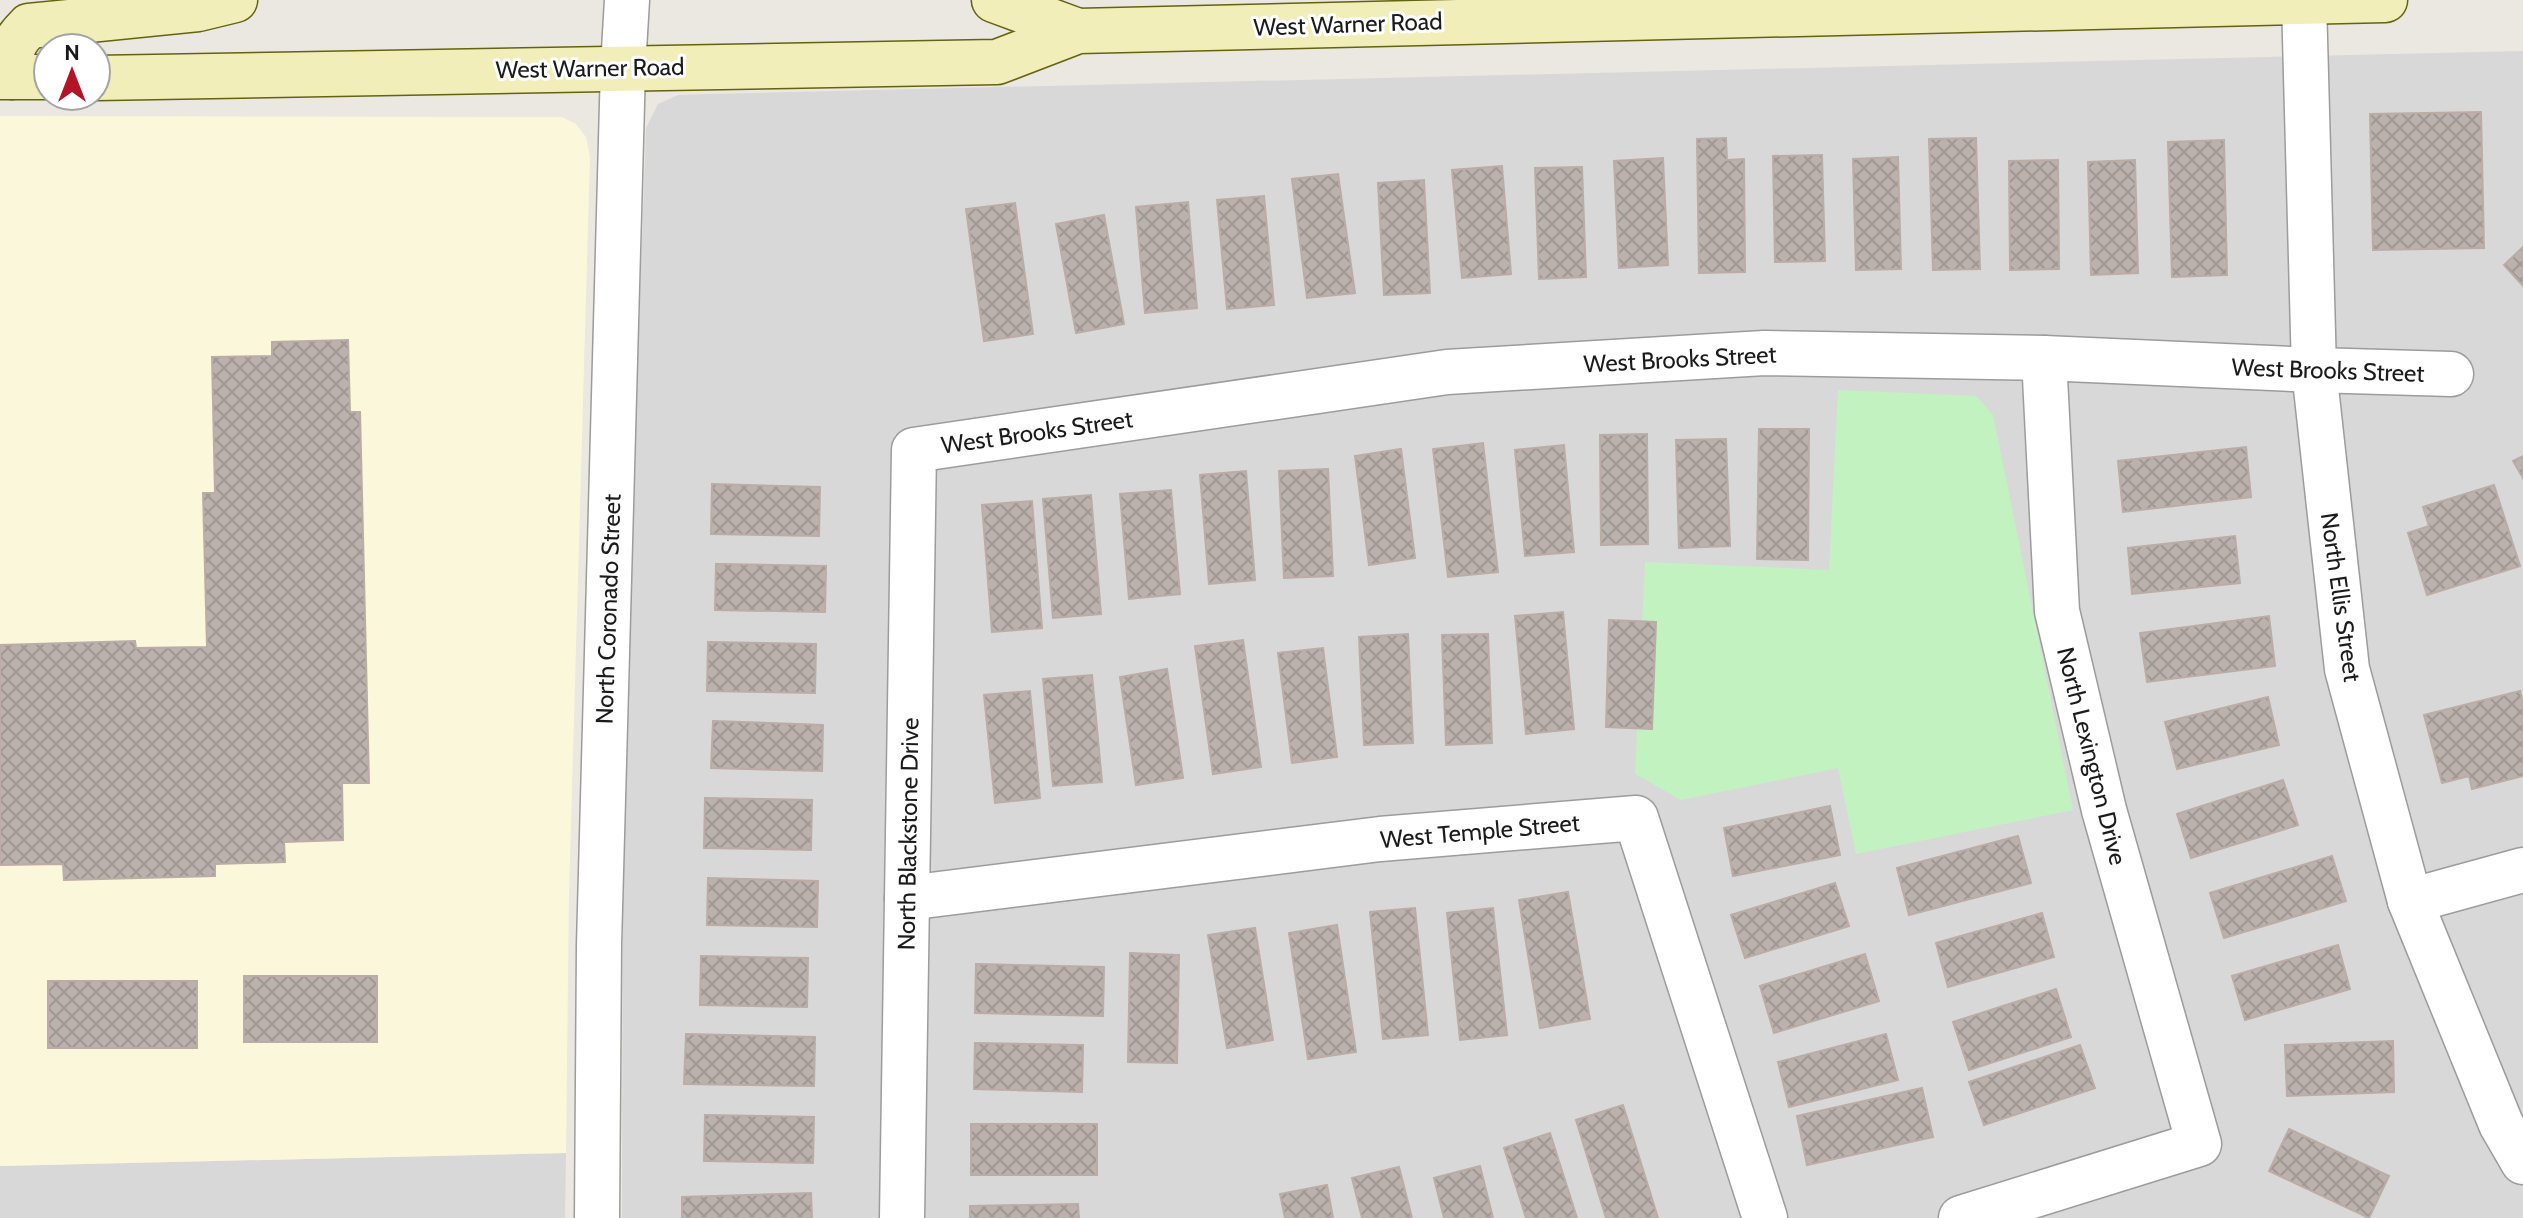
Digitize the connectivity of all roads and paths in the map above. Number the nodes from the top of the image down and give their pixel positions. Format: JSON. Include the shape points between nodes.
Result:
{"nodes":[{"id":1,"x":235,"y":0,"type":"edge"},
{"id":2,"x":627,"y":0,"type":"edge"},
{"id":3,"x":994,"y":0,"type":"edge"},
{"id":4,"x":2385,"y":0,"type":"edge"},
{"id":5,"x":2304,"y":1,"type":"edge"},
{"id":6,"x":1529,"y":10,"type":"edge"},
{"id":7,"x":1078,"y":31,"type":"junction"},
{"id":8,"x":623,"y":67,"type":"junction"},
{"id":9,"x":20,"y":77,"type":"edge"},
{"id":10,"x":112,"y":78,"type":"edge"},
{"id":11,"x":2044,"y":358,"type":"junction"},
{"id":12,"x":2314,"y":370,"type":"junction"},
{"id":13,"x":2451,"y":374,"type":"dead end"},
{"id":14,"x":914,"y":450,"type":"joint"},
{"id":15,"x":2523,"y":870,"type":"edge"},
{"id":16,"x":907,"y":898,"type":"junction"},
{"id":17,"x":2410,"y":901,"type":"junction"},
{"id":18,"x":2523,"y":1162,"type":"edge"},
{"id":19,"x":597,"y":1218,"type":"edge"},
{"id":20,"x":902,"y":1218,"type":"edge"},
{"id":21,"x":1765,"y":1218,"type":"edge"},
{"id":22,"x":1961,"y":1218,"type":"edge"}],
"edges":[{"from":1,"to":9,"type":"main road","via":[[198,9],[29,26],[11,49]]},
{"from":2,"to":8,"type":"street","name":"North Coronado Street"},
{"from":3,"to":7,"type":"main road","name":"West Warner Road"},
{"from":4,"to":5,"type":"main road","name":"West Warner Road"},
{"from":5,"to":6,"type":"main road","name":"West Warner Road","via":[[2138,7]]},
{"from":5,"to":12,"type":"street","name":"North Ellis Street"},
{"from":6,"to":7,"type":"main road","name":"West Warner Road"},
{"from":7,"to":8,"type":"main road","name":"West Warner Road","via":[[997,62]]},
{"from":8,"to":10,"type":"main road","name":"West Warner Road"},
{"from":8,"to":19,"type":"street","name":"North Coronado Street","via":[[599,945]]},
{"from":11,"to":12,"type":"street","name":"West Brooks Street"},
{"from":11,"to":14,"type":"street","name":"West Brooks Street","via":[[1764,353],[1447,372]]},
{"from":11,"to":22,"type":"street","name":"North Lexington Drive","via":[[2057,611],[2104,810],[2199,1144]]},
{"from":12,"to":13,"type":"street","name":"West Brooks Street"},
{"from":12,"to":17,"type":"street","name":"North Ellis Street","via":[[2347,669]]},
{"from":14,"to":16,"type":"street","name":"North Blackstone Drive"},
{"from":15,"to":17,"type":"street"},
{"from":16,"to":20,"type":"street","name":"North Blackstone Drive"},
{"from":16,"to":21,"type":"street","name":"West Temple Street","via":[[1380,839],[1636,818]]},
{"from":17,"to":18,"type":"street","name":"North Ellis Street","via":[[2501,1124]]}]}
